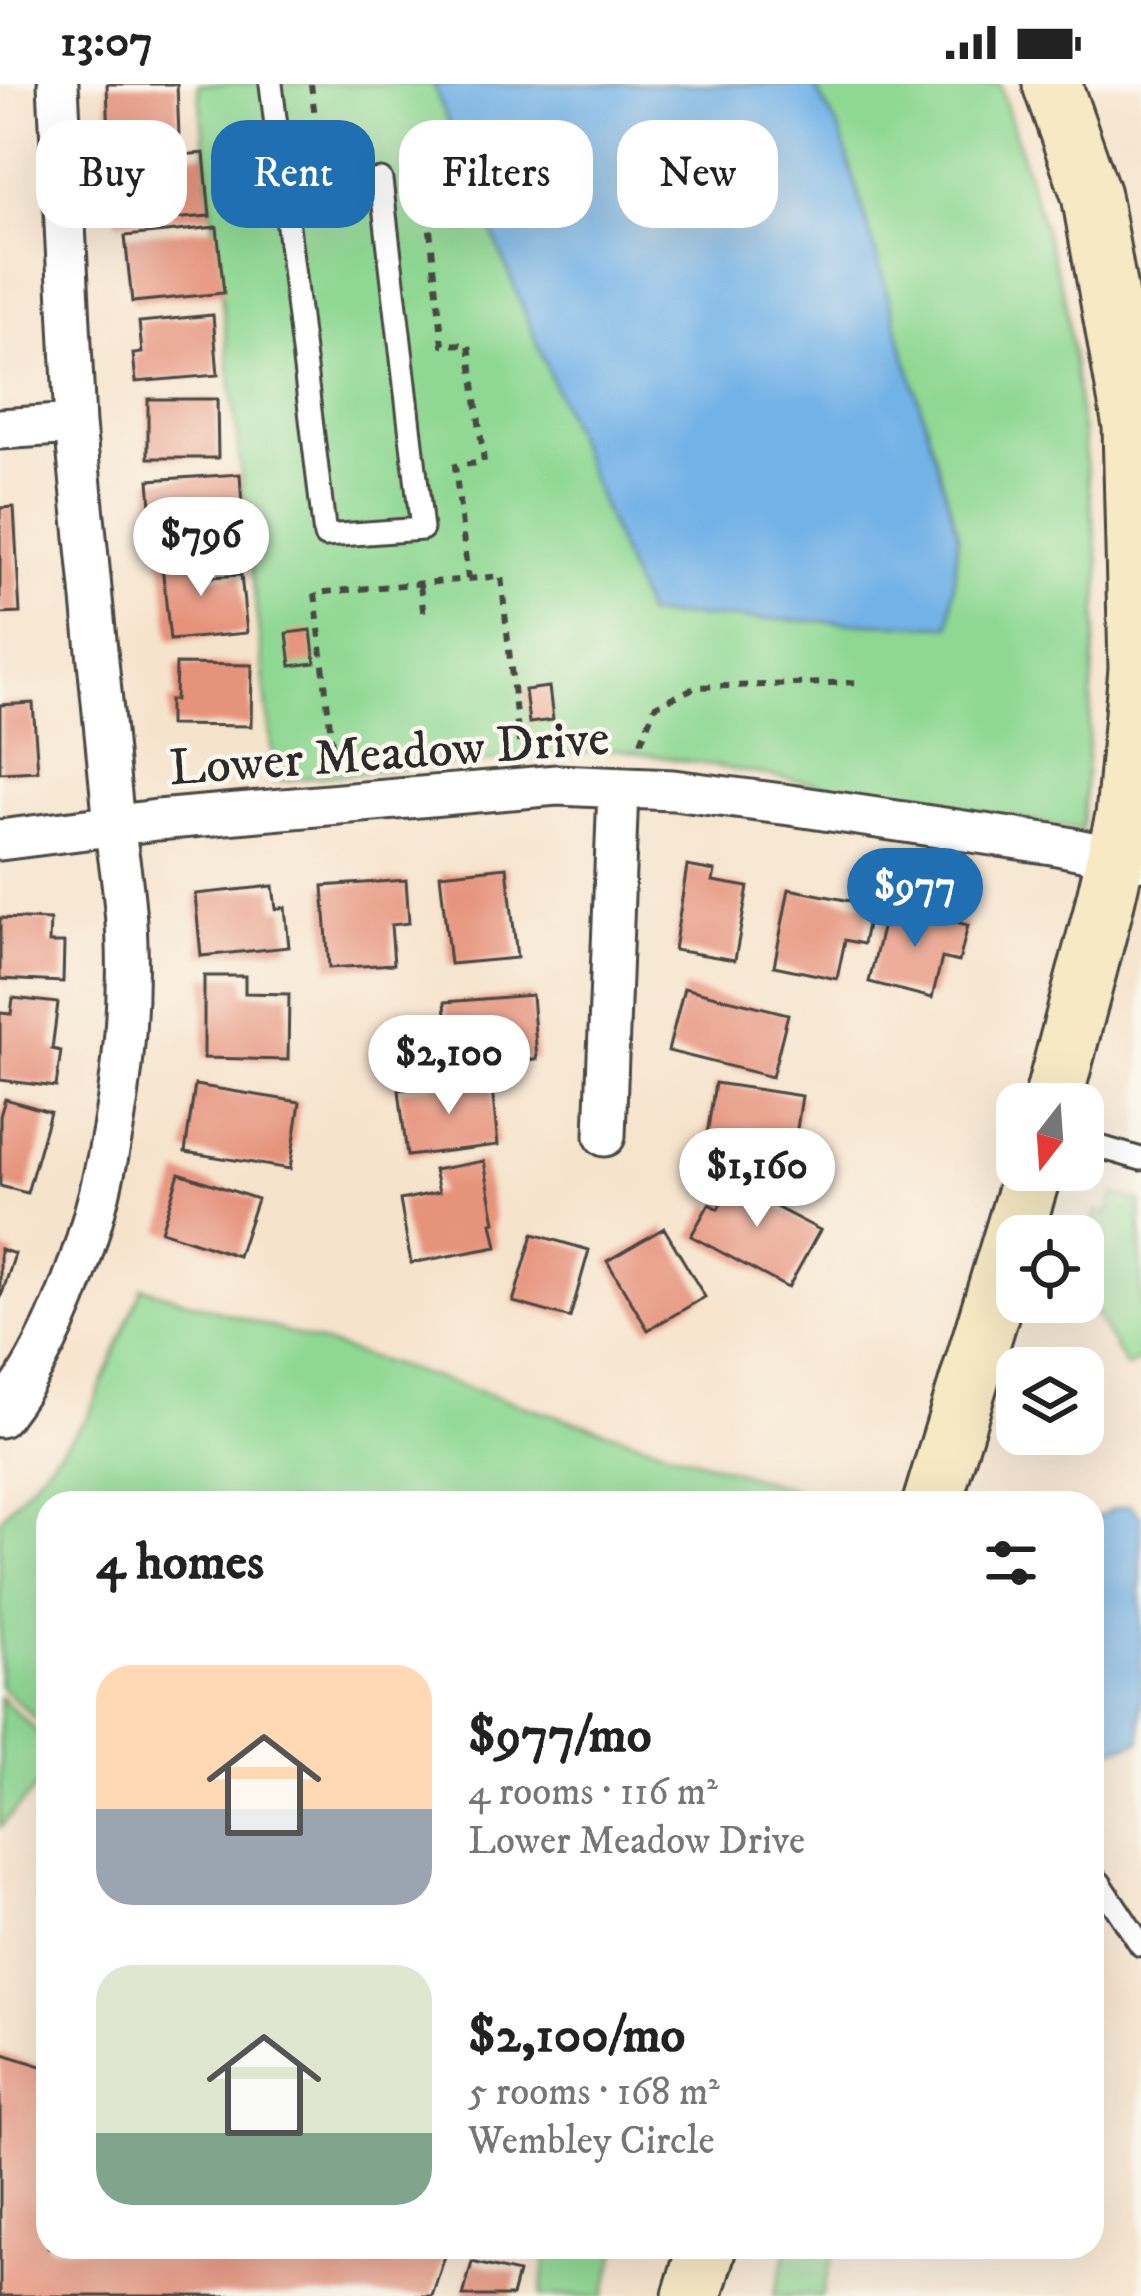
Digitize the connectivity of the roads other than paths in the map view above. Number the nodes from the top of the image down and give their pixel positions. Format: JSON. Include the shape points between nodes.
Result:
{"nodes":[{"id":1,"x":58,"y":84,"type":"edge"},
{"id":2,"x":271,"y":84,"type":"edge"},
{"id":3,"x":1052,"y":84,"type":"edge"},
{"id":4,"x":275,"y":120,"type":"edge"},
{"id":5,"x":284,"y":195,"type":"joint"},
{"id":6,"x":75,"y":424,"type":"junction"},
{"id":7,"x":0,"y":429,"type":"edge"},
{"id":8,"x":618,"y":789,"type":"junction"},
{"id":9,"x":114,"y":825,"type":"junction"},
{"id":10,"x":0,"y":840,"type":"edge"},
{"id":11,"x":1128,"y":860,"type":"edge"},
{"id":12,"x":1059,"y":1083,"type":"edge"},
{"id":13,"x":605,"y":1136,"type":"dead end"},
{"id":14,"x":1104,"y":1148,"type":"edge"},
{"id":15,"x":1141,"y":1159,"type":"edge"},
{"id":16,"x":1027,"y":1191,"type":"edge"},
{"id":17,"x":0,"y":1417,"type":"edge"},
{"id":18,"x":936,"y":1491,"type":"edge"},
{"id":19,"x":1104,"y":1888,"type":"edge"},
{"id":20,"x":1141,"y":1945,"type":"edge"},
{"id":21,"x":703,"y":2259,"type":"edge"},
{"id":22,"x":692,"y":2296,"type":"edge"}],
"edges":[{"from":1,"to":6,"type":"street"},
{"from":2,"to":4,"type":"lane"},
{"from":3,"to":11,"type":"main road","via":[[1091,194],[1132,426],[1138,669]]},
{"from":5,"to":5,"type":"lane","via":[[325,536],[422,529],[381,180]]},
{"from":6,"to":7,"type":"street"},
{"from":6,"to":9,"type":"street"},
{"from":8,"to":9,"type":"street","name":"Lower Meadow Drive","via":[[500,788]]},
{"from":8,"to":11,"type":"street","name":"Lower Meadow Drive","via":[[790,805]]},
{"from":8,"to":13,"type":"street"},
{"from":9,"to":10,"type":"street","name":"Lower Meadow Drive"},
{"from":9,"to":17,"type":"street","via":[[127,948],[112,1128],[69,1292]]},
{"from":11,"to":12,"type":"main road"},
{"from":14,"to":15,"type":"lane"},
{"from":16,"to":18,"type":"main road"},
{"from":19,"to":20,"type":"lane"},
{"from":21,"to":22,"type":"main road"}]}
